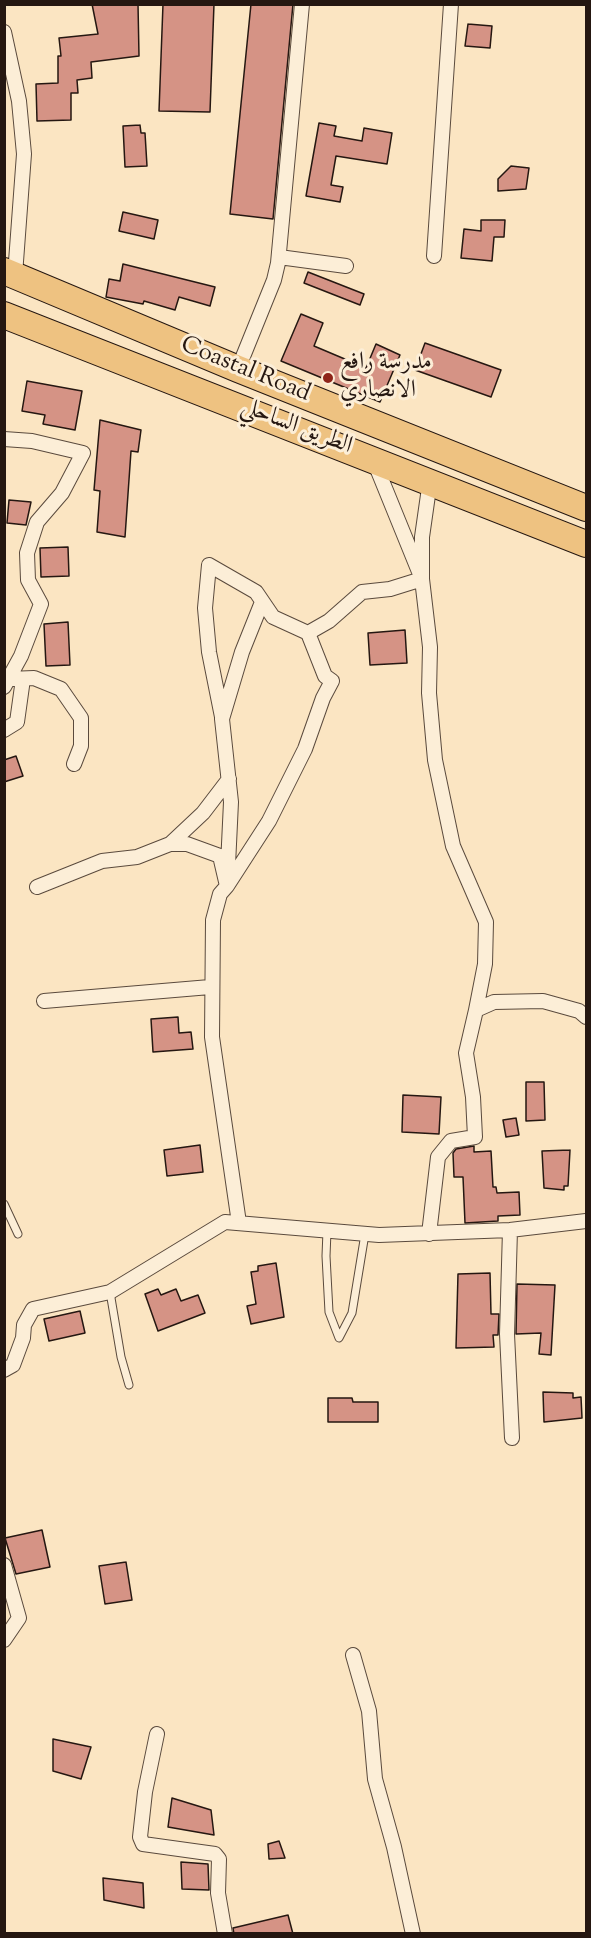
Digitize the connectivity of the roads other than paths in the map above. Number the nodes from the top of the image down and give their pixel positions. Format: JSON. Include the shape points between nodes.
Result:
{"nodes":[{"id":1,"x":302,"y":4,"type":"edge"},
{"id":2,"x":451,"y":4,"type":"edge"},
{"id":3,"x":4,"y":32,"type":"edge"},
{"id":4,"x":434,"y":256,"type":"dead end"},
{"id":5,"x":279,"y":257,"type":"junction"},
{"id":6,"x":346,"y":266,"type":"dead end"},
{"id":7,"x":10,"y":273,"type":"edge"},
{"id":8,"x":4,"y":315,"type":"edge"},
{"id":9,"x":238,"y":369,"type":"junction"},
{"id":10,"x":4,"y":439,"type":"edge"},
{"id":11,"x":374,"y":459,"type":"junction"},
{"id":12,"x":430,"y":481,"type":"junction"},
{"id":13,"x":586,"y":508,"type":"edge"},
{"id":14,"x":586,"y":544,"type":"edge"},
{"id":15,"x":422,"y":579,"type":"junction"},
{"id":16,"x":262,"y":602,"type":"junction"},
{"id":17,"x":308,"y":633,"type":"junction"},
{"id":18,"x":12,"y":682,"type":"edge"},
{"id":19,"x":222,"y":719,"type":"junction"},
{"id":20,"x":4,"y":730,"type":"edge"},
{"id":21,"x":74,"y":764,"type":"dead end"},
{"id":22,"x":229,"y":779,"type":"junction"},
{"id":23,"x":170,"y":844,"type":"junction"},
{"id":24,"x":227,"y":886,"type":"junction"},
{"id":25,"x":37,"y":887,"type":"dead end"},
{"id":26,"x":210,"y":987,"type":"junction"},
{"id":27,"x":44,"y":1001,"type":"dead end"},
{"id":28,"x":476,"y":1010,"type":"junction"},
{"id":29,"x":586,"y":1017,"type":"edge"},
{"id":30,"x":4,"y":1204,"type":"edge"},
{"id":31,"x":586,"y":1221,"type":"edge"},
{"id":32,"x":238,"y":1223,"type":"junction"},
{"id":33,"x":510,"y":1230,"type":"junction"},
{"id":34,"x":327,"y":1231,"type":"junction"},
{"id":35,"x":18,"y":1234,"type":"dead end"},
{"id":36,"x":365,"y":1234,"type":"junction"},
{"id":37,"x":429,"y":1234,"type":"junction"},
{"id":38,"x":110,"y":1292,"type":"junction"},
{"id":39,"x":4,"y":1370,"type":"edge"},
{"id":40,"x":129,"y":1385,"type":"dead end"},
{"id":41,"x":512,"y":1438,"type":"dead end"},
{"id":42,"x":4,"y":1565,"type":"edge"},
{"id":43,"x":4,"y":1640,"type":"edge"},
{"id":44,"x":353,"y":1655,"type":"dead end"},
{"id":45,"x":157,"y":1734,"type":"dead end"},
{"id":46,"x":225,"y":1934,"type":"edge"},
{"id":47,"x":413,"y":1934,"type":"edge"}],
"edges":[{"from":1,"to":5,"type":"street"},
{"from":2,"to":4,"type":"street"},
{"from":3,"to":7,"type":"street","via":[[24,146]]},
{"from":5,"to":6,"type":"street"},
{"from":5,"to":9,"type":"street","via":[[274,280]]},
{"from":7,"to":9,"type":"highway","name":"Coastal Road"},
{"from":8,"to":11,"type":"highway","name":"الطريق الساحلي"},
{"from":9,"to":13,"type":"highway","name":"Coastal Road"},
{"from":10,"to":18,"type":"street","via":[[83,453],[62,493],[37,522],[30,542],[28,580],[41,604]]},
{"from":11,"to":12,"type":"highway","name":"الطريق الساحلي"},
{"from":11,"to":15,"type":"street"},
{"from":12,"to":14,"type":"highway","name":"الطريق الساحلي"},
{"from":12,"to":15,"type":"street","via":[[422,537]]},
{"from":15,"to":17,"type":"street","via":[[362,592],[329,621]]},
{"from":15,"to":28,"type":"street","via":[[430,647],[429,693],[435,760],[453,846],[486,922],[485,964]]},
{"from":16,"to":17,"type":"street","via":[[273,617]]},
{"from":16,"to":19,"type":"street"},
{"from":16,"to":19,"type":"street","via":[[256,592],[209,565],[205,608]]},
{"from":17,"to":24,"type":"street","via":[[325,676],[332,681],[322,698],[305,749],[269,821]]},
{"from":18,"to":20,"type":"street","via":[[17,722]]},
{"from":18,"to":21,"type":"street","via":[[34,678],[61,689],[81,718],[81,746]]},
{"from":19,"to":22,"type":"street"},
{"from":22,"to":23,"type":"street","via":[[203,813]]},
{"from":22,"to":24,"type":"street"},
{"from":23,"to":24,"type":"street","via":[[187,844],[220,856]]},
{"from":23,"to":25,"type":"street","via":[[137,857],[102,861]]},
{"from":24,"to":26,"type":"street","via":[[220,894],[213,920]]},
{"from":26,"to":27,"type":"street"},
{"from":26,"to":32,"type":"street","via":[[220,1112]]},
{"from":28,"to":29,"type":"street","via":[[494,1002],[543,1001],[579,1011]]},
{"from":28,"to":37,"type":"street","via":[[466,1053],[475,1137],[451,1141],[438,1157]]},
{"from":30,"to":35,"type":"lane"},
{"from":31,"to":33,"type":"street"},
{"from":32,"to":34,"type":"street"},
{"from":32,"to":38,"type":"street","via":[[225,1222]]},
{"from":33,"to":37,"type":"street"},
{"from":33,"to":41,"type":"street","via":[[507,1334]]},
{"from":34,"to":36,"type":"street"},
{"from":34,"to":36,"type":"lane","via":[[329,1312],[339,1338],[352,1313]]},
{"from":36,"to":37,"type":"street"},
{"from":38,"to":39,"type":"street","via":[[33,1309],[24,1325],[13,1365]]},
{"from":38,"to":40,"type":"lane"},
{"from":42,"to":43,"type":"street","via":[[19,1618]]},
{"from":44,"to":47,"type":"street","via":[[369,1711],[375,1779]]},
{"from":45,"to":46,"type":"street","via":[[140,1837],[143,1844],[215,1854],[219,1859],[218,1893]]}]}
